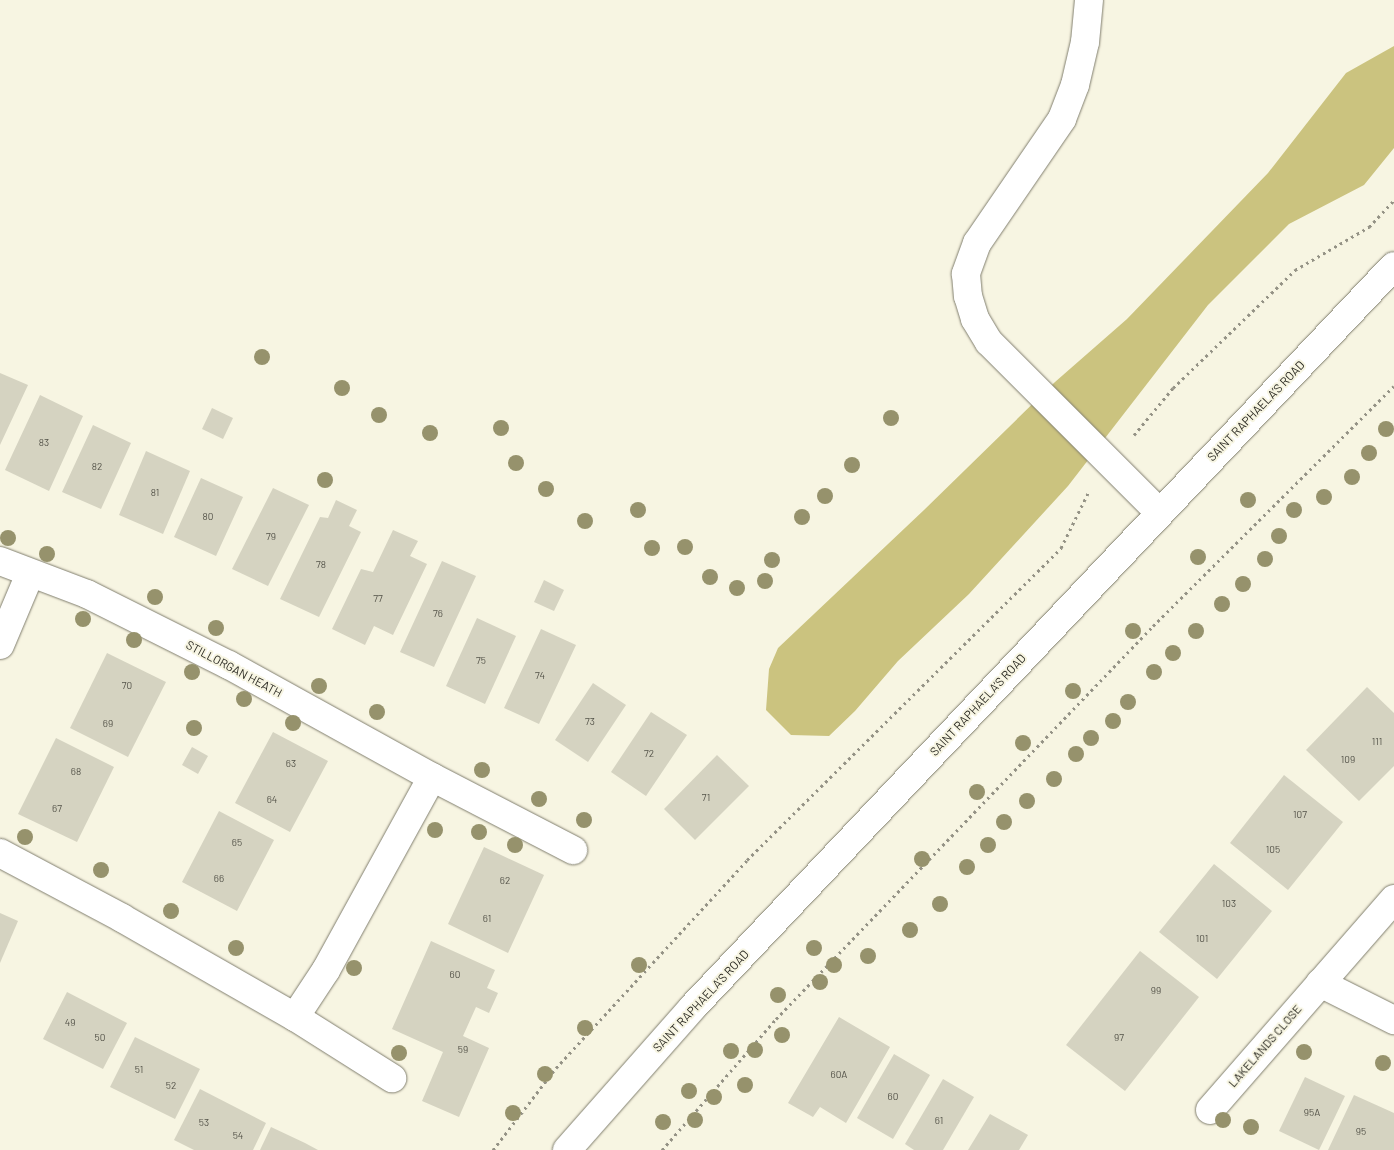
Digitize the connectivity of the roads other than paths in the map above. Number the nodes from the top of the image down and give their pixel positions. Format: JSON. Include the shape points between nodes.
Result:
{"nodes":[{"id":1,"x":1089,"y":0,"type":"edge"},
{"id":2,"x":1394,"y":266,"type":"edge"},
{"id":3,"x":1159,"y":512,"type":"junction"},
{"id":4,"x":0,"y":561,"type":"edge"},
{"id":5,"x":30,"y":574,"type":"junction"},
{"id":6,"x":0,"y":645,"type":"edge"},
{"id":7,"x":432,"y":777,"type":"junction"},
{"id":8,"x":573,"y":850,"type":"dead end"},
{"id":9,"x":0,"y":853,"type":"edge"},
{"id":10,"x":1394,"y":899,"type":"edge"},
{"id":11,"x":1320,"y":982,"type":"junction"},
{"id":12,"x":295,"y":1017,"type":"junction"},
{"id":13,"x":1394,"y":1020,"type":"edge"},
{"id":14,"x":392,"y":1078,"type":"dead end"},
{"id":15,"x":1210,"y":1110,"type":"dead end"},
{"id":16,"x":567,"y":1150,"type":"edge"}],
"edges":[{"from":1,"to":3,"type":"street","via":[[1085,42],[1075,85],[1062,118],[977,243],[966,274],[968,296],[974,319],[989,342]]},
{"from":2,"to":3,"type":"street","name":"SAINT RAPHAELA’S ROAD"},
{"from":3,"to":16,"type":"street","name":"SAINT RAPHAELA’S ROAD","via":[[692,1008]]},
{"from":4,"to":5,"type":"street","name":"STILLORGAN HEATH"},
{"from":5,"to":6,"type":"street"},
{"from":5,"to":7,"type":"street","name":"STILLORGAN HEATH","via":[[86,594],[211,656]]},
{"from":7,"to":8,"type":"street","name":"STILLORGAN HEATH"},
{"from":7,"to":12,"type":"street","via":[[326,970]]},
{"from":9,"to":12,"type":"street"},
{"from":10,"to":11,"type":"street","name":"LAKELANDS CLOSE"},
{"from":11,"to":13,"type":"street"},
{"from":11,"to":15,"type":"street","name":"LAKELANDS CLOSE"},
{"from":12,"to":14,"type":"street"}]}
